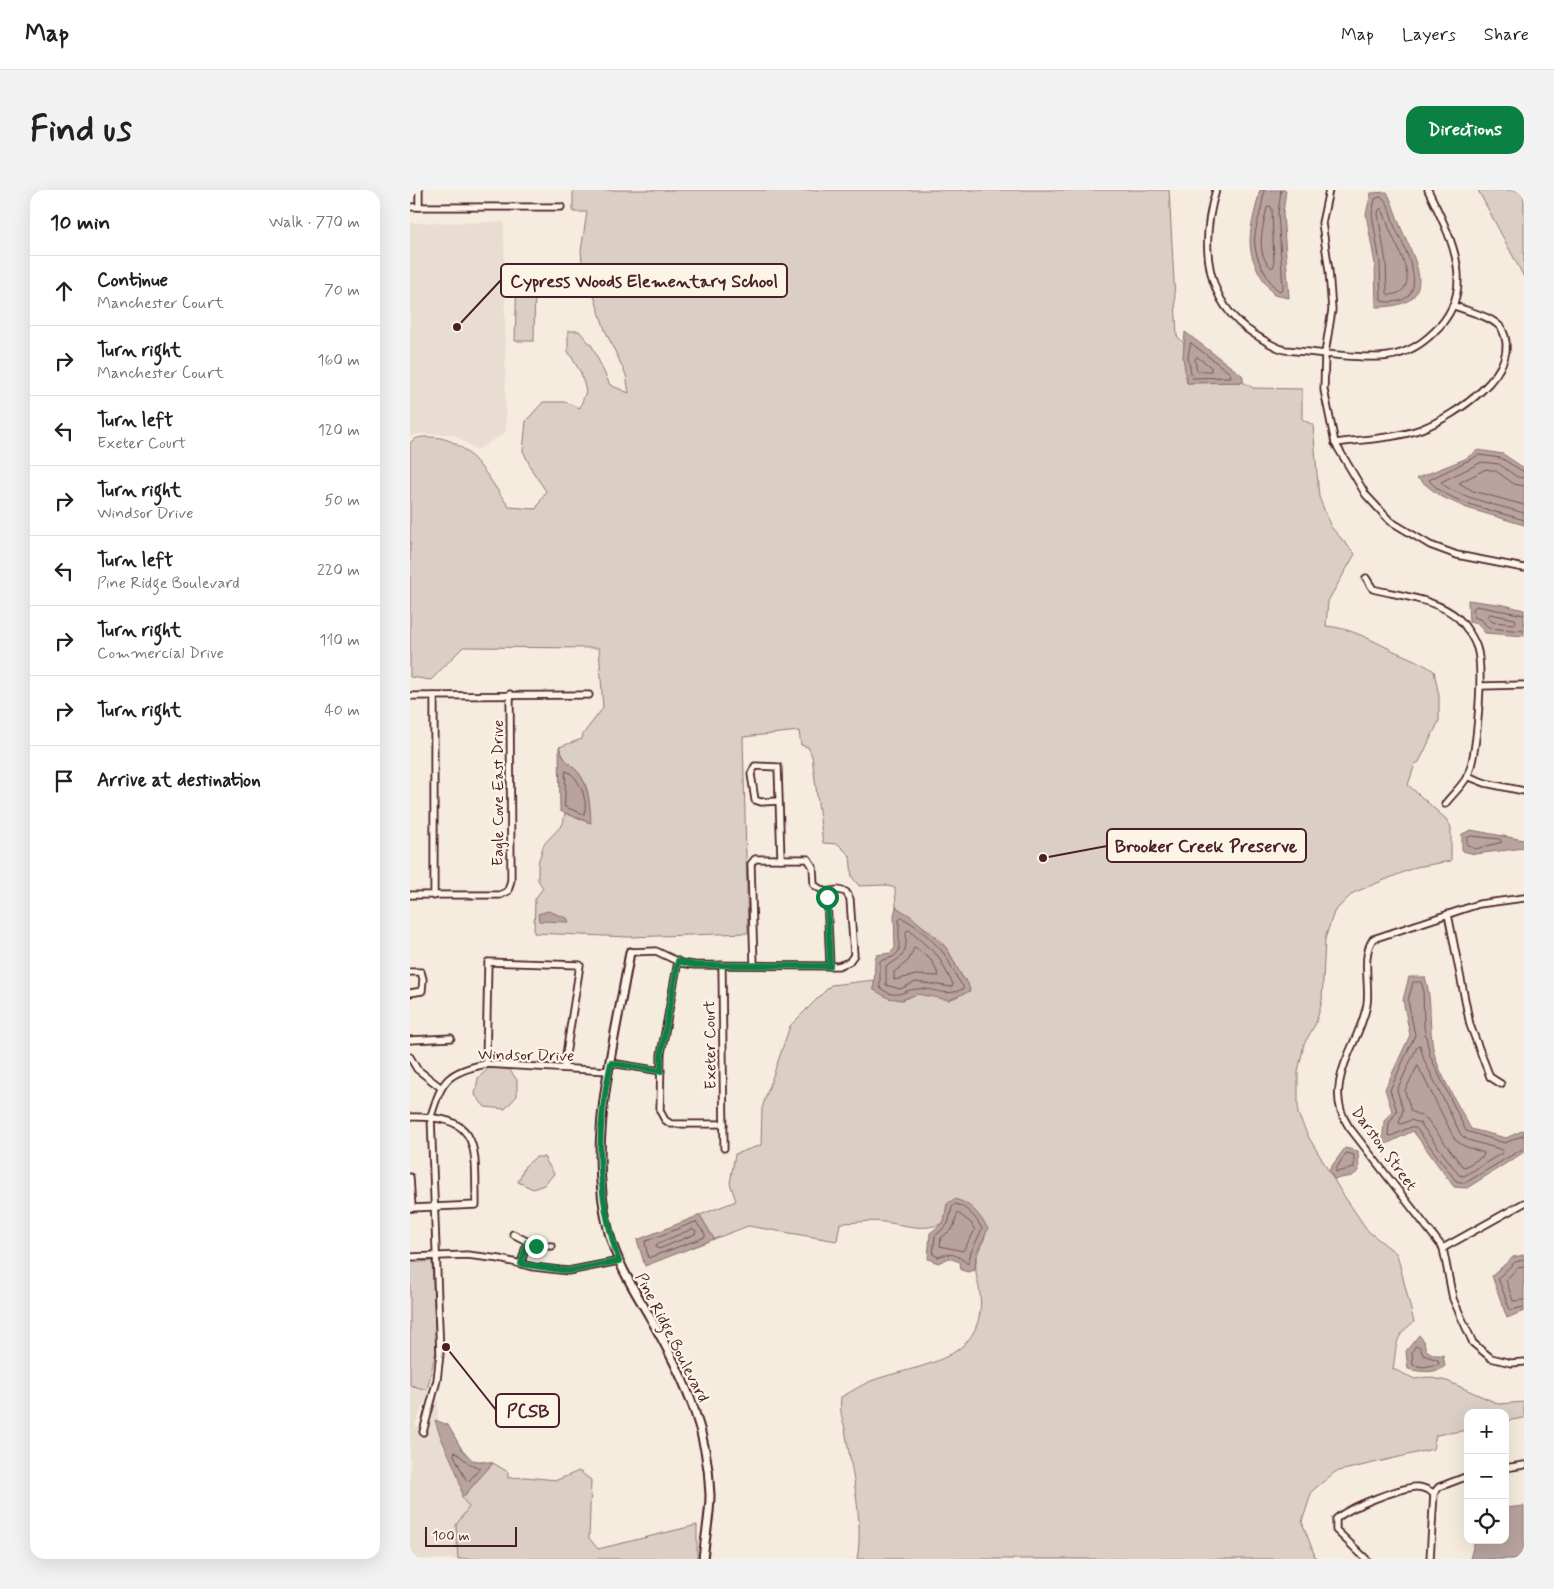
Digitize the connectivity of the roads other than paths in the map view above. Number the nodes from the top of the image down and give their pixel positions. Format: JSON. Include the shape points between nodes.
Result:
{"nodes":[{"id":1,"x":419,"y":190,"type":"edge"},
{"id":2,"x":1216,"y":190,"type":"edge"},
{"id":3,"x":1329,"y":190,"type":"edge"},
{"id":4,"x":1428,"y":190,"type":"edge"},
{"id":5,"x":410,"y":207,"type":"edge"},
{"id":6,"x":419,"y":207,"type":"junction"},
{"id":7,"x":561,"y":207,"type":"dead end"},
{"id":8,"x":1455,"y":306,"type":"junction"},
{"id":9,"x":1325,"y":353,"type":"junction"},
{"id":10,"x":1335,"y":443,"type":"junction"},
{"id":11,"x":1524,"y":568,"type":"edge"},
{"id":12,"x":1366,"y":578,"type":"dead end"},
{"id":13,"x":1524,"y":685,"type":"edge"},
{"id":14,"x":1481,"y":686,"type":"junction"},
{"id":15,"x":510,"y":694,"type":"junction"},
{"id":16,"x":589,"y":695,"type":"dead end"},
{"id":17,"x":410,"y":696,"type":"edge"},
{"id":18,"x":434,"y":696,"type":"junction"},
{"id":19,"x":1467,"y":776,"type":"junction"},
{"id":20,"x":1524,"y":791,"type":"edge"},
{"id":21,"x":779,"y":801,"type":"junction"},
{"id":22,"x":1446,"y":804,"type":"dead end"},
{"id":23,"x":781,"y":859,"type":"junction"},
{"id":24,"x":825,"y":892,"type":"junction"},
{"id":25,"x":410,"y":895,"type":"edge"},
{"id":26,"x":434,"y":896,"type":"junction"},
{"id":27,"x":1524,"y":898,"type":"edge"},
{"id":28,"x":1448,"y":914,"type":"junction"},
{"id":29,"x":630,"y":952,"type":"joint"},
{"id":30,"x":678,"y":961,"type":"junction"},
{"id":31,"x":722,"y":965,"type":"junction"},
{"id":32,"x":754,"y":965,"type":"junction"},
{"id":33,"x":830,"y":966,"type":"junction"},
{"id":34,"x":410,"y":972,"type":"edge"},
{"id":35,"x":410,"y":993,"type":"edge"},
{"id":36,"x":451,"y":1038,"type":"dead end"},
{"id":37,"x":410,"y":1040,"type":"edge"},
{"id":38,"x":410,"y":1057,"type":"edge"},
{"id":39,"x":611,"y":1063,"type":"junction"},
{"id":40,"x":486,"y":1064,"type":"junction"},
{"id":41,"x":564,"y":1067,"type":"junction"},
{"id":42,"x":609,"y":1071,"type":"junction"},
{"id":43,"x":661,"y":1071,"type":"junction"},
{"id":44,"x":1501,"y":1084,"type":"dead end"},
{"id":45,"x":440,"y":1087,"type":"junction"},
{"id":46,"x":431,"y":1116,"type":"junction"},
{"id":47,"x":410,"y":1117,"type":"edge"},
{"id":48,"x":724,"y":1124,"type":"junction"},
{"id":49,"x":724,"y":1148,"type":"dead end"},
{"id":50,"x":410,"y":1177,"type":"edge"},
{"id":51,"x":1524,"y":1203,"type":"edge"},
{"id":52,"x":435,"y":1207,"type":"junction"},
{"id":53,"x":411,"y":1208,"type":"edge"},
{"id":54,"x":513,"y":1234,"type":"dead end"},
{"id":55,"x":527,"y":1242,"type":"junction"},
{"id":56,"x":552,"y":1246,"type":"dead end"},
{"id":57,"x":1443,"y":1248,"type":"junction"},
{"id":58,"x":436,"y":1256,"type":"junction"},
{"id":59,"x":410,"y":1257,"type":"edge"},
{"id":60,"x":619,"y":1261,"type":"junction"},
{"id":61,"x":521,"y":1264,"type":"junction"},
{"id":62,"x":1524,"y":1362,"type":"edge"},
{"id":63,"x":423,"y":1432,"type":"dead end"},
{"id":64,"x":1524,"y":1465,"type":"edge"},
{"id":65,"x":1509,"y":1467,"type":"edge"},
{"id":66,"x":1464,"y":1478,"type":"edge"},
{"id":67,"x":1434,"y":1493,"type":"junction"},
{"id":68,"x":703,"y":1559,"type":"edge"},
{"id":69,"x":1366,"y":1559,"type":"edge"},
{"id":70,"x":1430,"y":1559,"type":"edge"}],
"edges":[{"from":1,"to":6,"type":"street"},
{"from":2,"to":9,"type":"street","via":[[1209,216],[1208,264],[1214,288],[1224,307],[1243,326],[1275,347]]},
{"from":3,"to":9,"type":"street","via":[[1322,223],[1332,310]]},
{"from":4,"to":8,"type":"street","via":[[1449,232],[1457,259]]},
{"from":5,"to":6,"type":"street"},
{"from":6,"to":7,"type":"street"},
{"from":8,"to":9,"type":"street","via":[[1435,332],[1405,352],[1380,357]]},
{"from":8,"to":10,"type":"street","via":[[1502,328],[1511,347],[1507,370],[1455,415],[1420,430]]},
{"from":9,"to":10,"type":"street","via":[[1324,390]]},
{"from":10,"to":11,"type":"street","via":[[1366,495],[1390,521],[1430,545],[1457,555]]},
{"from":12,"to":14,"type":"street","via":[[1373,589],[1438,606],[1460,620],[1477,649]]},
{"from":13,"to":14,"type":"street"},
{"from":14,"to":19,"type":"street"},
{"from":15,"to":16,"type":"street"},
{"from":15,"to":18,"type":"street"},
{"from":15,"to":26,"type":"street","name":"Eagle Cove East Drive","via":[[511,880],[508,891],[500,895]]},
{"from":17,"to":18,"type":"street"},
{"from":18,"to":26,"type":"street"},
{"from":19,"to":20,"type":"street"},
{"from":19,"to":22,"type":"street"},
{"from":21,"to":21,"type":"street","via":[[778,766],[755,766],[751,774],[756,800]]},
{"from":21,"to":23,"type":"street"},
{"from":23,"to":24,"type":"street","via":[[808,860],[813,867],[814,885]]},
{"from":23,"to":32,"type":"street","via":[[755,859],[750,864]]},
{"from":24,"to":33,"type":"street"},
{"from":24,"to":33,"type":"street","via":[[846,892],[850,899],[854,955],[849,962]]},
{"from":25,"to":26,"type":"street"},
{"from":27,"to":28,"type":"street","name":"Darston Street","via":[[1497,900]]},
{"from":28,"to":44,"type":"street","via":[[1470,1025],[1490,1077]]},
{"from":28,"to":57,"type":"street","name":"Darston Street","via":[[1384,934],[1370,942],[1367,1003],[1340,1078],[1338,1095],[1340,1110],[1349,1127]]},
{"from":29,"to":30,"type":"street","via":[[656,951]]},
{"from":29,"to":39,"type":"street","name":"Pine Ridge Boulevard"},
{"from":30,"to":31,"type":"street","via":[[694,965]]},
{"from":30,"to":43,"type":"street","via":[[661,1054]]},
{"from":31,"to":32,"type":"street"},
{"from":31,"to":48,"type":"street","name":"Exeter Court"},
{"from":32,"to":33,"type":"street"},
{"from":34,"to":35,"type":"street","via":[[421,972],[423,979],[422,991]]},
{"from":36,"to":37,"type":"street"},
{"from":38,"to":45,"type":"street","via":[[417,1068]]},
{"from":39,"to":42,"type":"street","name":"Pine Ridge Boulevard"},
{"from":39,"to":43,"type":"street"},
{"from":40,"to":41,"type":"street","name":"Windsor Drive"},
{"from":40,"to":41,"type":"street","via":[[488,962],[580,965]]},
{"from":40,"to":45,"type":"street","name":"Windsor Drive","via":[[450,1077]]},
{"from":41,"to":42,"type":"street","name":"Windsor Drive"},
{"from":42,"to":60,"type":"street","name":"Pine Ridge Boulevard","via":[[600,1128],[601,1195]]},
{"from":43,"to":48,"type":"street","via":[[660,1111],[665,1120],[671,1124]]},
{"from":45,"to":46,"type":"street"},
{"from":46,"to":47,"type":"street"},
{"from":46,"to":52,"type":"street"},
{"from":46,"to":52,"type":"street","via":[[452,1122],[466,1131],[475,1153],[476,1205]]},
{"from":48,"to":49,"type":"street","name":"Exeter Court"},
{"from":50,"to":53,"type":"street"},
{"from":51,"to":57,"type":"street"},
{"from":52,"to":53,"type":"street"},
{"from":52,"to":58,"type":"street"},
{"from":54,"to":55,"type":"street"},
{"from":55,"to":56,"type":"street","via":[[542,1247]]},
{"from":55,"to":61,"type":"street"},
{"from":57,"to":62,"type":"street","name":"Darston Street","via":[[1453,1300],[1473,1343],[1491,1358],[1511,1363]]},
{"from":58,"to":59,"type":"street"},
{"from":58,"to":61,"type":"street","via":[[467,1255]]},
{"from":58,"to":63,"type":"street","via":[[440,1358]]},
{"from":60,"to":61,"type":"street","via":[[568,1271]]},
{"from":60,"to":68,"type":"street","name":"Pine Ridge Boulevard","via":[[671,1355],[698,1415],[710,1496]]},
{"from":64,"to":65,"type":"street"},
{"from":66,"to":67,"type":"street","via":[[1439,1487]]},
{"from":67,"to":69,"type":"street","via":[[1424,1488],[1407,1489],[1346,1511],[1336,1519],[1336,1530]]},
{"from":67,"to":70,"type":"street"}]}
